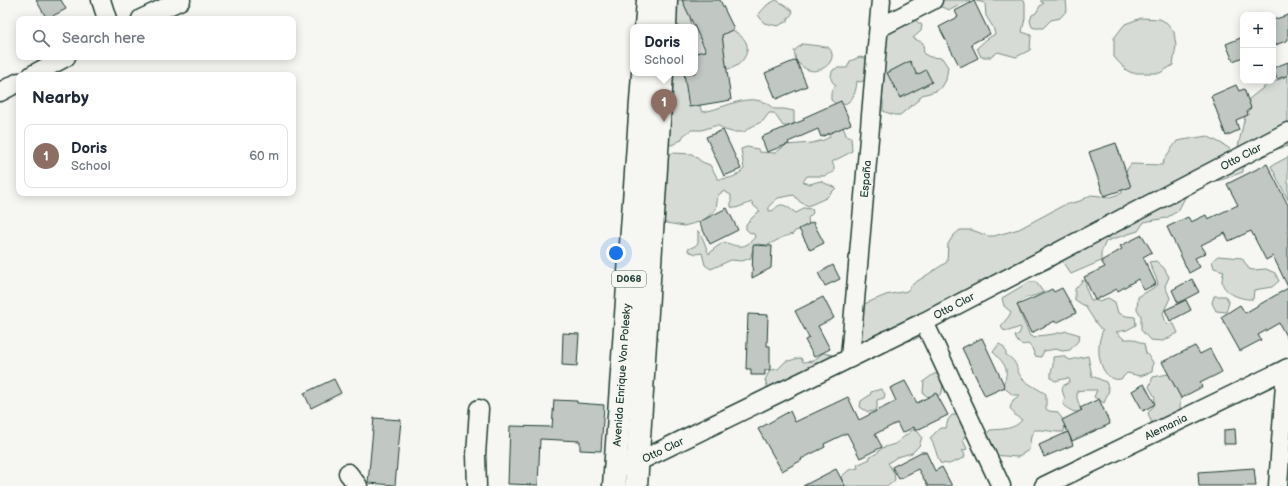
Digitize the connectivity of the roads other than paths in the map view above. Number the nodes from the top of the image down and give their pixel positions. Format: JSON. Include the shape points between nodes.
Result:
{"nodes":[{"id":1,"x":101,"y":0,"type":"edge"},
{"id":2,"x":180,"y":0,"type":"edge"},
{"id":3,"x":648,"y":0,"type":"edge"},
{"id":4,"x":666,"y":0,"type":"edge"},
{"id":5,"x":881,"y":0,"type":"edge"},
{"id":6,"x":933,"y":0,"type":"edge"},
{"id":7,"x":106,"y":16,"type":"edge"},
{"id":8,"x":147,"y":16,"type":"edge"},
{"id":9,"x":646,"y":24,"type":"edge"},
{"id":10,"x":665,"y":24,"type":"edge"},
{"id":11,"x":879,"y":28,"type":"junction"},
{"id":12,"x":60,"y":60,"type":"edge"},
{"id":13,"x":38,"y":72,"type":"edge"},
{"id":14,"x":643,"y":76,"type":"edge"},
{"id":15,"x":662,"y":76,"type":"edge"},
{"id":16,"x":16,"y":84,"type":"edge"},
{"id":17,"x":0,"y":92,"type":"edge"},
{"id":18,"x":1288,"y":132,"type":"edge"},
{"id":19,"x":924,"y":322,"type":"junction"},
{"id":20,"x":850,"y":358,"type":"junction"},
{"id":21,"x":1287,"y":368,"type":"edge"},
{"id":22,"x":479,"y":409,"type":"dead end"},
{"id":23,"x":638,"y":462,"type":"junction"},
{"id":24,"x":615,"y":480,"type":"edge"},
{"id":25,"x":1056,"y":483,"type":"edge"},
{"id":26,"x":477,"y":486,"type":"edge"},
{"id":27,"x":636,"y":486,"type":"edge"},
{"id":28,"x":1001,"y":486,"type":"edge"},
{"id":29,"x":1278,"y":486,"type":"edge"}],
"edges":[{"from":1,"to":7,"type":"street"},
{"from":2,"to":8,"type":"street"},
{"from":3,"to":9,"type":"main road"},
{"from":4,"to":10,"type":"main road"},
{"from":5,"to":11,"type":"street","name":"España"},
{"from":6,"to":11,"type":"street"},
{"from":11,"to":20,"type":"street","name":"España"},
{"from":12,"to":13,"type":"street"},
{"from":14,"to":24,"type":"main road","name":"Avenida Enrique Von Polesky","number":"D068"},
{"from":15,"to":23,"type":"main road","name":"Avenida Enrique Von Polesky","number":"D068"},
{"from":16,"to":17,"type":"street"},
{"from":18,"to":19,"type":"street","name":"Otto Clar"},
{"from":19,"to":20,"type":"street","name":"Otto Clar"},
{"from":19,"to":28,"type":"street"},
{"from":20,"to":23,"type":"street","name":"Otto Clar"},
{"from":21,"to":25,"type":"street","name":"Alemania"},
{"from":21,"to":29,"type":"street"},
{"from":22,"to":26,"type":"street"},
{"from":23,"to":24,"type":"street","name":"Otto Clar"},
{"from":23,"to":27,"type":"main road","name":"Avenida Enrique Von Polesky","number":"D068"}]}
